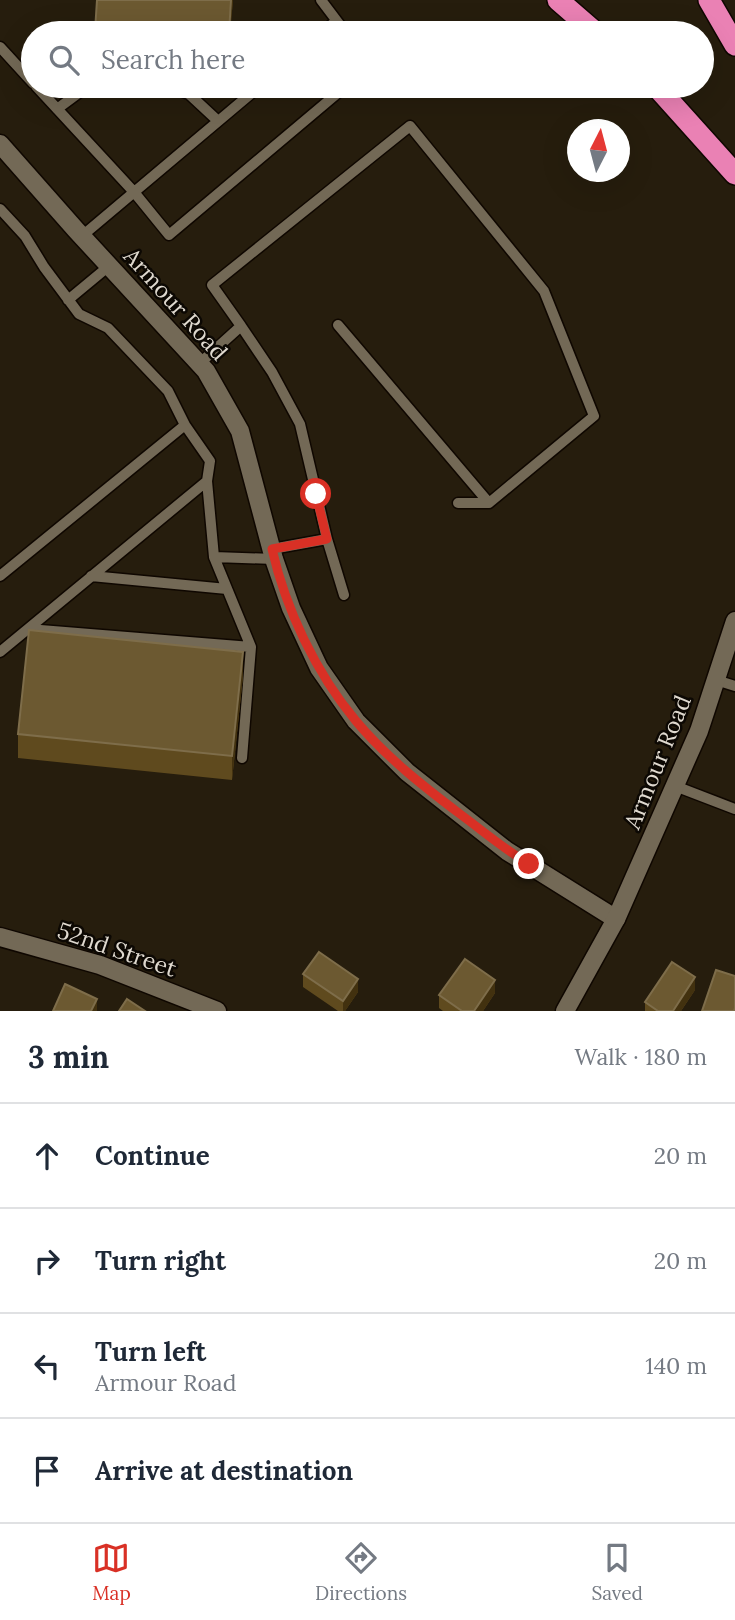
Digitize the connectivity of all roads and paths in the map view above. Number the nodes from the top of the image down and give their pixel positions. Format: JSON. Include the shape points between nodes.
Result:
{"nodes":[{"id":1,"x":321,"y":0,"type":"edge"},
{"id":2,"x":558,"y":0,"type":"edge"},
{"id":3,"x":709,"y":0,"type":"edge"},
{"id":4,"x":336,"y":21,"type":"edge"},
{"id":5,"x":582,"y":21,"type":"edge"},
{"id":6,"x":735,"y":45,"type":"edge"},
{"id":7,"x":0,"y":47,"type":"edge"},
{"id":8,"x":21,"y":69,"type":"edge"},
{"id":9,"x":48,"y":98,"type":"edge"},
{"id":10,"x":71,"y":98,"type":"edge"},
{"id":11,"x":193,"y":98,"type":"edge"},
{"id":12,"x":246,"y":98,"type":"edge"},
{"id":13,"x":332,"y":98,"type":"edge"},
{"id":14,"x":667,"y":98,"type":"edge"},
{"id":15,"x":57,"y":108,"type":"junction"},
{"id":16,"x":218,"y":121,"type":"junction"},
{"id":17,"x":0,"y":144,"type":"edge"},
{"id":18,"x":735,"y":174,"type":"edge"},
{"id":19,"x":134,"y":192,"type":"junction"},
{"id":20,"x":0,"y":209,"type":"edge"},
{"id":21,"x":82,"y":236,"type":"junction"},
{"id":22,"x":109,"y":266,"type":"junction"},
{"id":23,"x":68,"y":300,"type":"junction"},
{"id":24,"x":338,"y":325,"type":"dead end"},
{"id":25,"x":241,"y":326,"type":"junction"},
{"id":26,"x":199,"y":363,"type":"junction"},
{"id":27,"x":185,"y":425,"type":"junction"},
{"id":28,"x":207,"y":481,"type":"junction"},
{"id":29,"x":458,"y":503,"type":"dead end"},
{"id":30,"x":489,"y":503,"type":"junction"},
{"id":31,"x":327,"y":539,"type":"junction"},
{"id":32,"x":273,"y":554,"type":"junction"},
{"id":33,"x":214,"y":557,"type":"junction"},
{"id":34,"x":0,"y":576,"type":"edge"},
{"id":35,"x":91,"y":576,"type":"junction"},
{"id":36,"x":227,"y":589,"type":"junction"},
{"id":37,"x":344,"y":595,"type":"dead end"},
{"id":38,"x":735,"y":621,"type":"edge"},
{"id":39,"x":28,"y":629,"type":"junction"},
{"id":40,"x":251,"y":647,"type":"junction"},
{"id":41,"x":0,"y":652,"type":"edge"},
{"id":42,"x":716,"y":680,"type":"junction"},
{"id":43,"x":735,"y":686,"type":"edge"},
{"id":44,"x":242,"y":758,"type":"dead end"},
{"id":45,"x":675,"y":786,"type":"junction"},
{"id":46,"x":735,"y":809,"type":"edge"},
{"id":47,"x":617,"y":919,"type":"junction"},
{"id":48,"x":0,"y":937,"type":"edge"},
{"id":49,"x":217,"y":1011,"type":"edge"},
{"id":50,"x":565,"y":1011,"type":"edge"}],
"edges":[{"from":1,"to":4,"type":"lane"},
{"from":2,"to":5,"type":"highway"},
{"from":3,"to":6,"type":"highway"},
{"from":7,"to":8,"type":"lane"},
{"from":9,"to":15,"type":"lane"},
{"from":10,"to":15,"type":"lane"},
{"from":11,"to":16,"type":"lane"},
{"from":12,"to":16,"type":"lane"},
{"from":13,"to":19,"type":"lane","via":[[169,235]]},
{"from":14,"to":18,"type":"highway"},
{"from":15,"to":19,"type":"lane"},
{"from":16,"to":19,"type":"lane"},
{"from":17,"to":21,"type":"street","name":"Armour Road"},
{"from":19,"to":21,"type":"lane"},
{"from":20,"to":23,"type":"lane","via":[[25,236]]},
{"from":21,"to":22,"type":"street","name":"Armour Road"},
{"from":22,"to":23,"type":"lane"},
{"from":22,"to":26,"type":"street","name":"Armour Road"},
{"from":23,"to":27,"type":"lane","via":[[79,314],[108,328],[168,391]]},
{"from":24,"to":30,"type":"lane"},
{"from":25,"to":26,"type":"lane"},
{"from":25,"to":30,"type":"lane","via":[[212,285],[410,126],[544,291],[594,416]]},
{"from":25,"to":31,"type":"lane","via":[[300,424]]},
{"from":26,"to":32,"type":"street","name":"Armour Road","via":[[240,430]]},
{"from":27,"to":28,"type":"lane","via":[[210,461]]},
{"from":27,"to":34,"type":"lane"},
{"from":28,"to":33,"type":"lane"},
{"from":28,"to":35,"type":"lane"},
{"from":29,"to":30,"type":"lane"},
{"from":31,"to":32,"type":"lane"},
{"from":31,"to":37,"type":"lane"},
{"from":32,"to":33,"type":"lane"},
{"from":32,"to":47,"type":"street","name":"Armour Road","via":[[291,608],[319,668],[356,721],[407,772],[507,851]]},
{"from":33,"to":36,"type":"lane"},
{"from":35,"to":36,"type":"lane"},
{"from":35,"to":39,"type":"lane"},
{"from":36,"to":40,"type":"lane"},
{"from":38,"to":42,"type":"street","name":"Armour Road"},
{"from":39,"to":40,"type":"lane"},
{"from":39,"to":41,"type":"lane"},
{"from":40,"to":44,"type":"lane"},
{"from":42,"to":43,"type":"lane"},
{"from":42,"to":45,"type":"street","name":"Armour Road"},
{"from":45,"to":46,"type":"lane"},
{"from":45,"to":47,"type":"street","name":"Armour Road"},
{"from":47,"to":50,"type":"street","name":"Armour Road"},
{"from":48,"to":49,"type":"street","name":"52nd Street","via":[[100,965]]}]}
